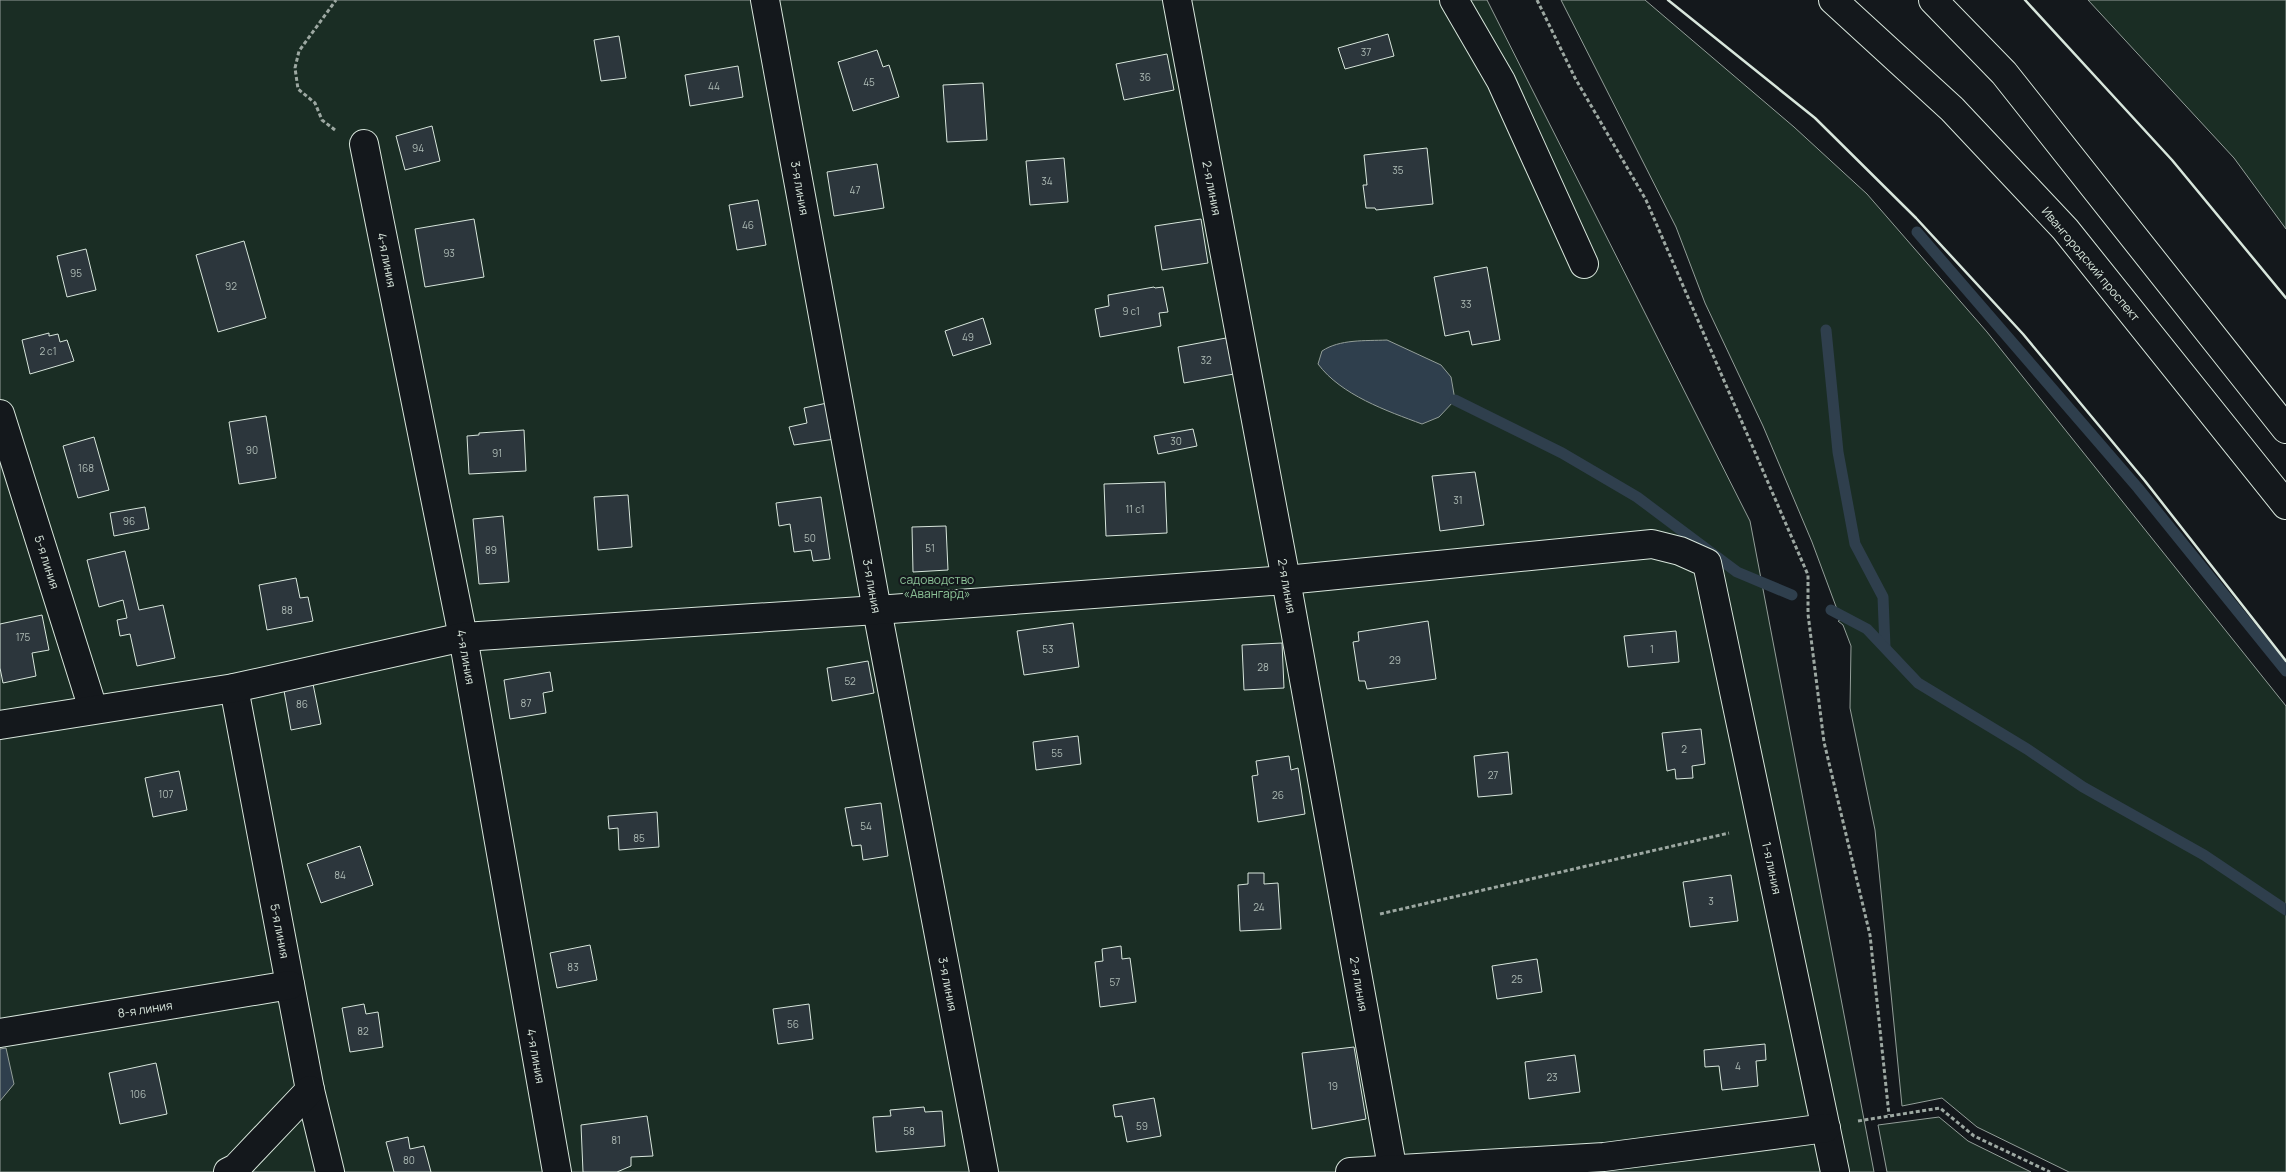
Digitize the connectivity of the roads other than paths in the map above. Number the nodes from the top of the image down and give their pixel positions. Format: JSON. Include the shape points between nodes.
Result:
{"nodes":[{"id":1,"x":765,"y":0,"type":"edge"},
{"id":2,"x":1177,"y":0,"type":"edge"},
{"id":3,"x":1454,"y":0,"type":"edge"},
{"id":4,"x":1833,"y":0,"type":"edge"},
{"id":5,"x":1933,"y":0,"type":"edge"},
{"id":6,"x":364,"y":144,"type":"road end"},
{"id":7,"x":1584,"y":264,"type":"dead end"},
{"id":8,"x":0,"y":414,"type":"edge"},
{"id":9,"x":2286,"y":429,"type":"edge"},
{"id":10,"x":2286,"y":505,"type":"edge"},
{"id":11,"x":1286,"y":580,"type":"junction"},
{"id":12,"x":877,"y":610,"type":"junction"},
{"id":13,"x":463,"y":636,"type":"junction"},
{"id":14,"x":234,"y":688,"type":"junction"},
{"id":15,"x":94,"y":709,"type":"junction"},
{"id":16,"x":0,"y":725,"type":"edge"},
{"id":17,"x":290,"y":985,"type":"junction"},
{"id":18,"x":0,"y":1033,"type":"edge"},
{"id":19,"x":310,"y":1090,"type":"junction"},
{"id":20,"x":1826,"y":1128,"type":"junction"},
{"id":21,"x":1392,"y":1170,"type":"edge"},
{"id":22,"x":228,"y":1172,"type":"edge"},
{"id":23,"x":330,"y":1172,"type":"edge"},
{"id":24,"x":557,"y":1172,"type":"edge"},
{"id":25,"x":984,"y":1172,"type":"edge"},
{"id":26,"x":1350,"y":1172,"type":"edge"},
{"id":27,"x":1835,"y":1172,"type":"edge"}],
"edges":[{"from":1,"to":12,"type":"main road","name":"3-я линия"},
{"from":2,"to":11,"type":"main road","name":"2-я линия"},
{"from":3,"to":7,"type":"main road","via":[[1501,81]]},
{"from":4,"to":10,"type":"main road","name":"Ивангородский проспект","via":[[1952,109],[2065,229]]},
{"from":5,"to":9,"type":"main road","via":[[2004,73]]},
{"from":6,"to":13,"type":"main road","name":"4-я линия"},
{"from":8,"to":15,"type":"main road","name":"5-я линия"},
{"from":11,"to":12,"type":"main road"},
{"from":11,"to":20,"type":"main road","name":"1-я линия","via":[[1652,544],[1680,551],[1707,563]]},
{"from":11,"to":21,"type":"main road","name":"2-я линия"},
{"from":12,"to":13,"type":"main road"},
{"from":12,"to":25,"type":"main road","name":"3-я линия"},
{"from":13,"to":14,"type":"main road"},
{"from":13,"to":24,"type":"main road","name":"4-я линия"},
{"from":14,"to":15,"type":"main road"},
{"from":14,"to":17,"type":"main road","name":"5-я линия"},
{"from":15,"to":16,"type":"main road"},
{"from":17,"to":18,"type":"main road","name":"8-я линия"},
{"from":17,"to":19,"type":"main road","name":"5-я линия"},
{"from":19,"to":22,"type":"main road","via":[[236,1168]]},
{"from":19,"to":23,"type":"main road","name":"5-я линия"},
{"from":20,"to":21,"type":"main road","via":[[1604,1157]]},
{"from":20,"to":27,"type":"main road","name":"1-я линия"},
{"from":21,"to":26,"type":"main road"}]}
